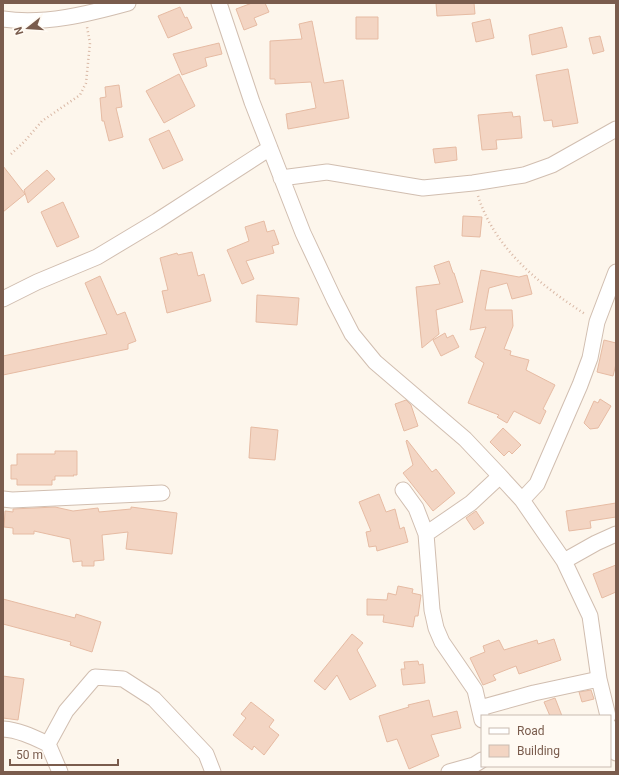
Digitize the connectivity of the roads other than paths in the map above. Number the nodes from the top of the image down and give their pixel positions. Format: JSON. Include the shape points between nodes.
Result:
{"nodes":[{"id":1,"x":128,"y":3,"type":"edge"},
{"id":2,"x":219,"y":3,"type":"edge"},
{"id":3,"x":3,"y":20,"type":"edge"},
{"id":4,"x":616,"y":129,"type":"edge"},
{"id":5,"x":270,"y":148,"type":"junction"},
{"id":6,"x":281,"y":178,"type":"junction"},
{"id":7,"x":616,"y":272,"type":"edge"},
{"id":8,"x":3,"y":298,"type":"edge"},
{"id":9,"x":500,"y":476,"type":"junction"},
{"id":10,"x":403,"y":490,"type":"dead end"},
{"id":11,"x":162,"y":493,"type":"dead end"},
{"id":12,"x":3,"y":499,"type":"edge"},
{"id":13,"x":522,"y":500,"type":"junction"},
{"id":14,"x":426,"y":534,"type":"junction"},
{"id":15,"x":616,"y":534,"type":"edge"},
{"id":16,"x":564,"y":561,"type":"junction"},
{"id":17,"x":599,"y":679,"type":"junction"},
{"id":18,"x":481,"y":714,"type":"edge"},
{"id":19,"x":608,"y":715,"type":"edge"},
{"id":20,"x":3,"y":730,"type":"edge"},
{"id":21,"x":611,"y":731,"type":"edge"},
{"id":22,"x":48,"y":744,"type":"junction"},
{"id":23,"x":616,"y":753,"type":"edge"},
{"id":24,"x":481,"y":761,"type":"edge"},
{"id":25,"x":60,"y":772,"type":"edge"},
{"id":26,"x":213,"y":772,"type":"edge"},
{"id":27,"x":449,"y":772,"type":"edge"}],
"edges":[{"from":1,"to":3,"type":"street","via":[[51,20]]},
{"from":2,"to":5,"type":"street"},
{"from":4,"to":6,"type":"street","via":[[552,166],[524,175],[473,183],[423,188],[327,172]]},
{"from":5,"to":6,"type":"street"},
{"from":5,"to":8,"type":"street","via":[[97,257]]},
{"from":6,"to":9,"type":"street","via":[[303,234],[352,334],[375,362],[465,439]]},
{"from":7,"to":13,"type":"street","via":[[597,322],[590,358],[580,386],[537,484]]},
{"from":9,"to":13,"type":"street"},
{"from":9,"to":14,"type":"street","via":[[471,503]]},
{"from":10,"to":14,"type":"street","via":[[416,508]]},
{"from":11,"to":12,"type":"street"},
{"from":13,"to":16,"type":"street"},
{"from":14,"to":18,"type":"street","via":[[432,610],[436,628],[442,642],[475,690]]},
{"from":15,"to":16,"type":"street"},
{"from":16,"to":17,"type":"street","via":[[590,616]]},
{"from":17,"to":18,"type":"street","via":[[534,693]]},
{"from":17,"to":19,"type":"street"},
{"from":20,"to":22,"type":"street","via":[[12,730]]},
{"from":21,"to":23,"type":"street"},
{"from":22,"to":25,"type":"street"},
{"from":22,"to":26,"type":"street","via":[[66,711],[95,677],[123,679],[154,699],[206,754]]},
{"from":24,"to":27,"type":"street"}]}
